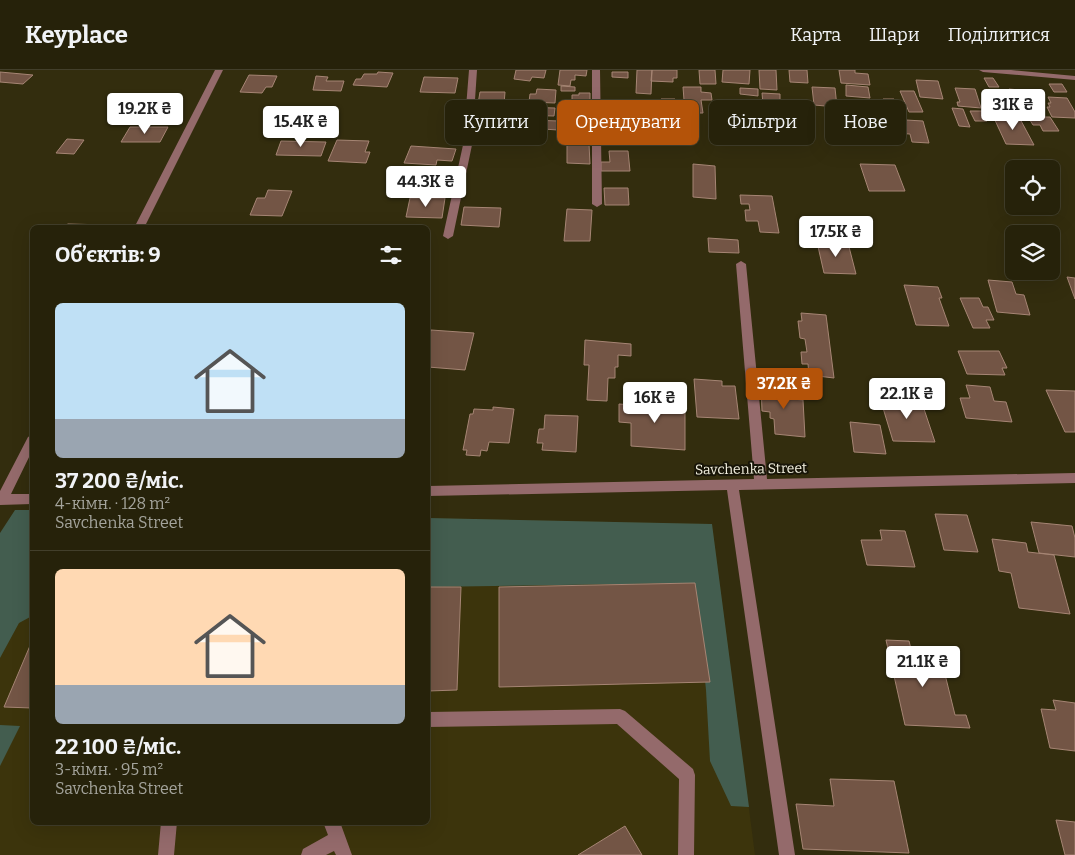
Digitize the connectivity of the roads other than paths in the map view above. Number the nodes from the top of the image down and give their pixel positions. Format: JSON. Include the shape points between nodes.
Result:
{"nodes":[{"id":1,"x":219,"y":70,"type":"edge"},
{"id":2,"x":473,"y":70,"type":"edge"},
{"id":3,"x":596,"y":70,"type":"edge"},
{"id":4,"x":983,"y":70,"type":"edge"},
{"id":5,"x":1075,"y":78,"type":"edge"},
{"id":6,"x":597,"y":204,"type":"dead end"},
{"id":7,"x":141,"y":225,"type":"edge"},
{"id":8,"x":448,"y":236,"type":"dead end"},
{"id":9,"x":741,"y":264,"type":"dead end"},
{"id":10,"x":30,"y":444,"type":"edge"},
{"id":11,"x":1075,"y":478,"type":"edge"},
{"id":12,"x":732,"y":484,"type":"junction"},
{"id":13,"x":761,"y":484,"type":"junction"},
{"id":14,"x":430,"y":491,"type":"edge"},
{"id":15,"x":30,"y":499,"type":"edge"},
{"id":16,"x":1,"y":501,"type":"edge"},
{"id":17,"x":430,"y":720,"type":"edge"},
{"id":18,"x":169,"y":825,"type":"edge"},
{"id":19,"x":332,"y":825,"type":"edge"},
{"id":20,"x":341,"y":847,"type":"edge"},
{"id":21,"x":166,"y":855,"type":"edge"},
{"id":22,"x":309,"y":855,"type":"edge"},
{"id":23,"x":686,"y":855,"type":"edge"},
{"id":24,"x":787,"y":855,"type":"edge"}],
"edges":[{"from":1,"to":7,"type":"street"},
{"from":2,"to":8,"type":"street","via":[[463,171]]},
{"from":3,"to":6,"type":"street"},
{"from":4,"to":5,"type":"street"},
{"from":9,"to":13,"type":"street"},
{"from":10,"to":16,"type":"street"},
{"from":11,"to":13,"type":"street","name":"Savchenka Street"},
{"from":12,"to":13,"type":"street","name":"Savchenka Street"},
{"from":12,"to":14,"type":"street","name":"Savchenka Street"},
{"from":12,"to":24,"type":"street"},
{"from":15,"to":16,"type":"street"},
{"from":17,"to":23,"type":"street","via":[[620,716],[687,775]]},
{"from":18,"to":21,"type":"street"},
{"from":19,"to":20,"type":"street"},
{"from":20,"to":22,"type":"street"}]}
